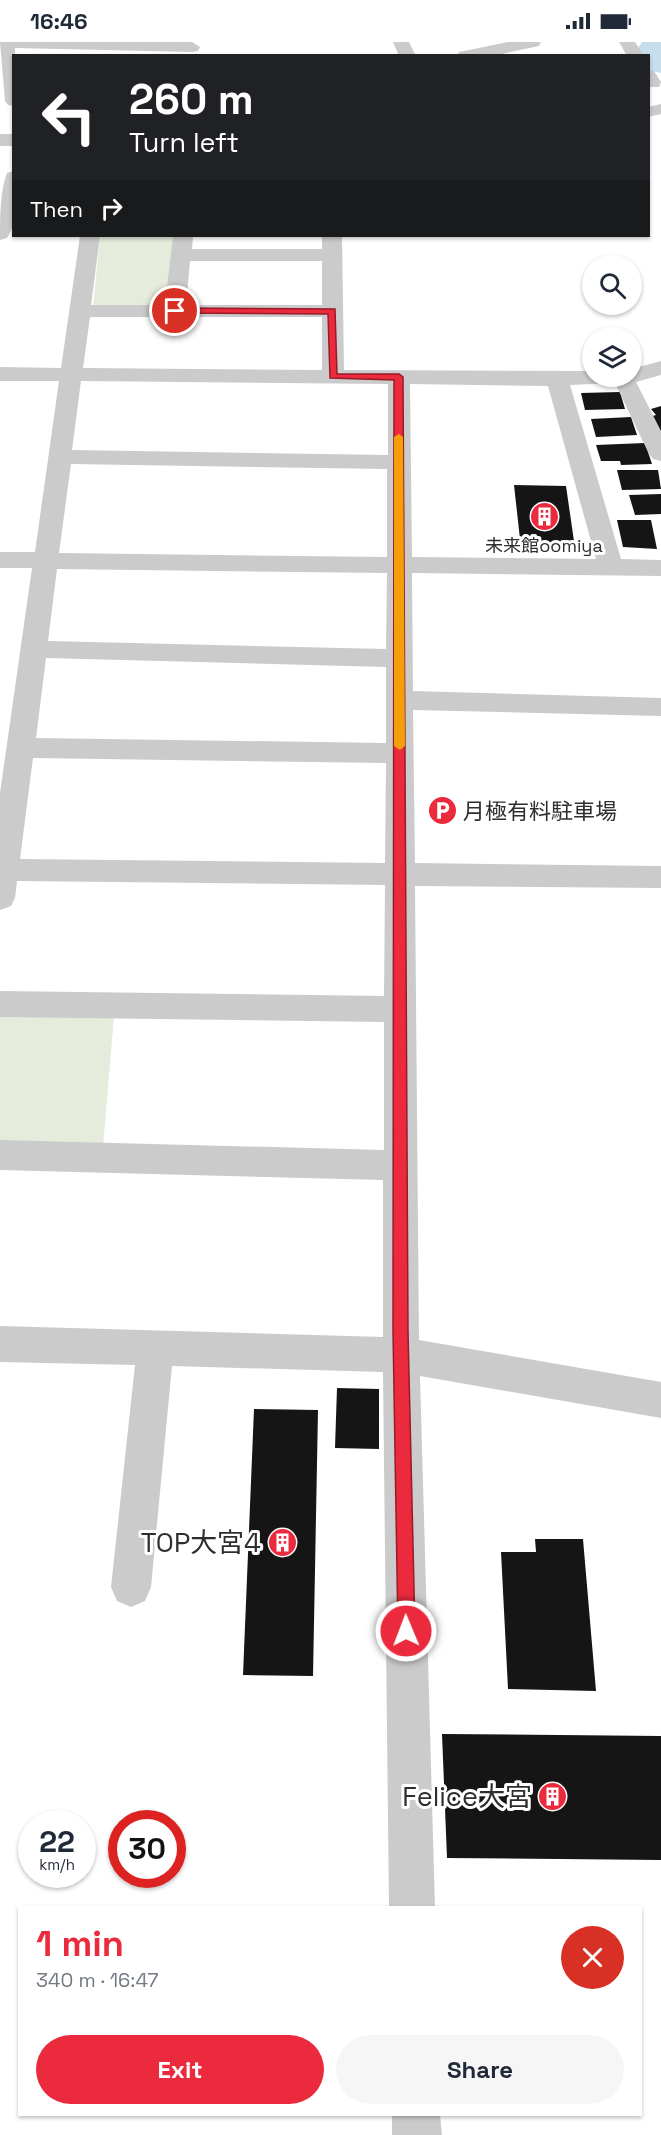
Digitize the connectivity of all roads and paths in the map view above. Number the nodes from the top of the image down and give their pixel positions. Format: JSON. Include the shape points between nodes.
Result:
{"nodes":[{"id":1,"x":533,"y":42,"type":"edge"},
{"id":2,"x":6,"y":43,"type":"edge"},
{"id":3,"x":194,"y":48,"type":"edge"},
{"id":4,"x":475,"y":54,"type":"edge"},
{"id":5,"x":9,"y":98,"type":"edge"},
{"id":6,"x":12,"y":185,"type":"edge"},
{"id":7,"x":0,"y":234,"type":"edge"},
{"id":8,"x":90,"y":237,"type":"edge"},
{"id":9,"x":182,"y":245,"type":"edge"},
{"id":10,"x":332,"y":245,"type":"edge"},
{"id":11,"x":80,"y":311,"type":"junction"},
{"id":12,"x":175,"y":311,"type":"junction"},
{"id":13,"x":332,"y":311,"type":"junction"},
{"id":14,"x":661,"y":368,"type":"edge"},
{"id":15,"x":642,"y":373,"type":"edge"},
{"id":16,"x":0,"y":374,"type":"edge"},
{"id":17,"x":71,"y":374,"type":"junction"},
{"id":18,"x":333,"y":376,"type":"junction"},
{"id":19,"x":399,"y":377,"type":"junction"},
{"id":20,"x":582,"y":378,"type":"edge"},
{"id":21,"x":557,"y":379,"type":"junction"},
{"id":22,"x":632,"y":387,"type":"edge"},
{"id":23,"x":661,"y":454,"type":"edge"},
{"id":24,"x":60,"y":458,"type":"junction"},
{"id":25,"x":399,"y":462,"type":"junction"},
{"id":26,"x":0,"y":560,"type":"edge"},
{"id":27,"x":45,"y":561,"type":"junction"},
{"id":28,"x":399,"y":565,"type":"junction"},
{"id":29,"x":611,"y":568,"type":"junction"},
{"id":30,"x":661,"y":568,"type":"edge"},
{"id":31,"x":33,"y":649,"type":"junction"},
{"id":32,"x":399,"y":658,"type":"junction"},
{"id":33,"x":399,"y":700,"type":"junction"},
{"id":34,"x":661,"y":707,"type":"edge"},
{"id":35,"x":20,"y":748,"type":"junction"},
{"id":36,"x":400,"y":753,"type":"junction"},
{"id":37,"x":400,"y":874,"type":"junction"},
{"id":38,"x":661,"y":877,"type":"edge"},
{"id":39,"x":1,"y":879,"type":"edge"},
{"id":40,"x":0,"y":1004,"type":"edge"},
{"id":41,"x":400,"y":1009,"type":"junction"},
{"id":42,"x":0,"y":1155,"type":"edge"},
{"id":43,"x":400,"y":1165,"type":"junction"},
{"id":44,"x":0,"y":1344,"type":"edge"},
{"id":45,"x":155,"y":1348,"type":"junction"},
{"id":46,"x":401,"y":1355,"type":"junction"},
{"id":47,"x":661,"y":1400,"type":"edge"},
{"id":48,"x":131,"y":1587,"type":"dead end"},
{"id":49,"x":412,"y":1906,"type":"edge"},
{"id":50,"x":416,"y":2116,"type":"edge"},
{"id":51,"x":417,"y":2135,"type":"edge"}],
"edges":[{"from":1,"to":4,"type":"street"},
{"from":2,"to":3,"type":"street"},
{"from":2,"to":5,"type":"street"},
{"from":6,"to":7,"type":"street"},
{"from":8,"to":11,"type":"street"},
{"from":9,"to":10,"type":"street"},
{"from":9,"to":12,"type":"street"},
{"from":10,"to":13,"type":"street"},
{"from":11,"to":12,"type":"street"},
{"from":11,"to":17,"type":"street"},
{"from":12,"to":13,"type":"street"},
{"from":13,"to":18,"type":"street"},
{"from":14,"to":15,"type":"street"},
{"from":16,"to":17,"type":"street"},
{"from":17,"to":18,"type":"street"},
{"from":17,"to":24,"type":"street"},
{"from":18,"to":19,"type":"street"},
{"from":19,"to":21,"type":"street"},
{"from":19,"to":25,"type":"street"},
{"from":20,"to":21,"type":"street"},
{"from":21,"to":29,"type":"street"},
{"from":22,"to":23,"type":"street"},
{"from":24,"to":25,"type":"street"},
{"from":24,"to":27,"type":"street"},
{"from":25,"to":28,"type":"street"},
{"from":26,"to":27,"type":"street"},
{"from":27,"to":28,"type":"street"},
{"from":27,"to":31,"type":"street"},
{"from":28,"to":29,"type":"street"},
{"from":28,"to":32,"type":"street"},
{"from":29,"to":30,"type":"street"},
{"from":31,"to":32,"type":"street"},
{"from":31,"to":35,"type":"street"},
{"from":32,"to":33,"type":"street"},
{"from":33,"to":34,"type":"street"},
{"from":33,"to":36,"type":"street"},
{"from":35,"to":36,"type":"street"},
{"from":35,"to":39,"type":"street"},
{"from":36,"to":37,"type":"street"},
{"from":37,"to":38,"type":"street"},
{"from":37,"to":39,"type":"street"},
{"from":37,"to":41,"type":"street"},
{"from":40,"to":41,"type":"street"},
{"from":41,"to":43,"type":"street"},
{"from":42,"to":43,"type":"street"},
{"from":43,"to":46,"type":"street"},
{"from":44,"to":45,"type":"street"},
{"from":45,"to":46,"type":"street"},
{"from":45,"to":48,"type":"street"},
{"from":46,"to":47,"type":"street"},
{"from":46,"to":49,"type":"street"},
{"from":50,"to":51,"type":"street"}]}
